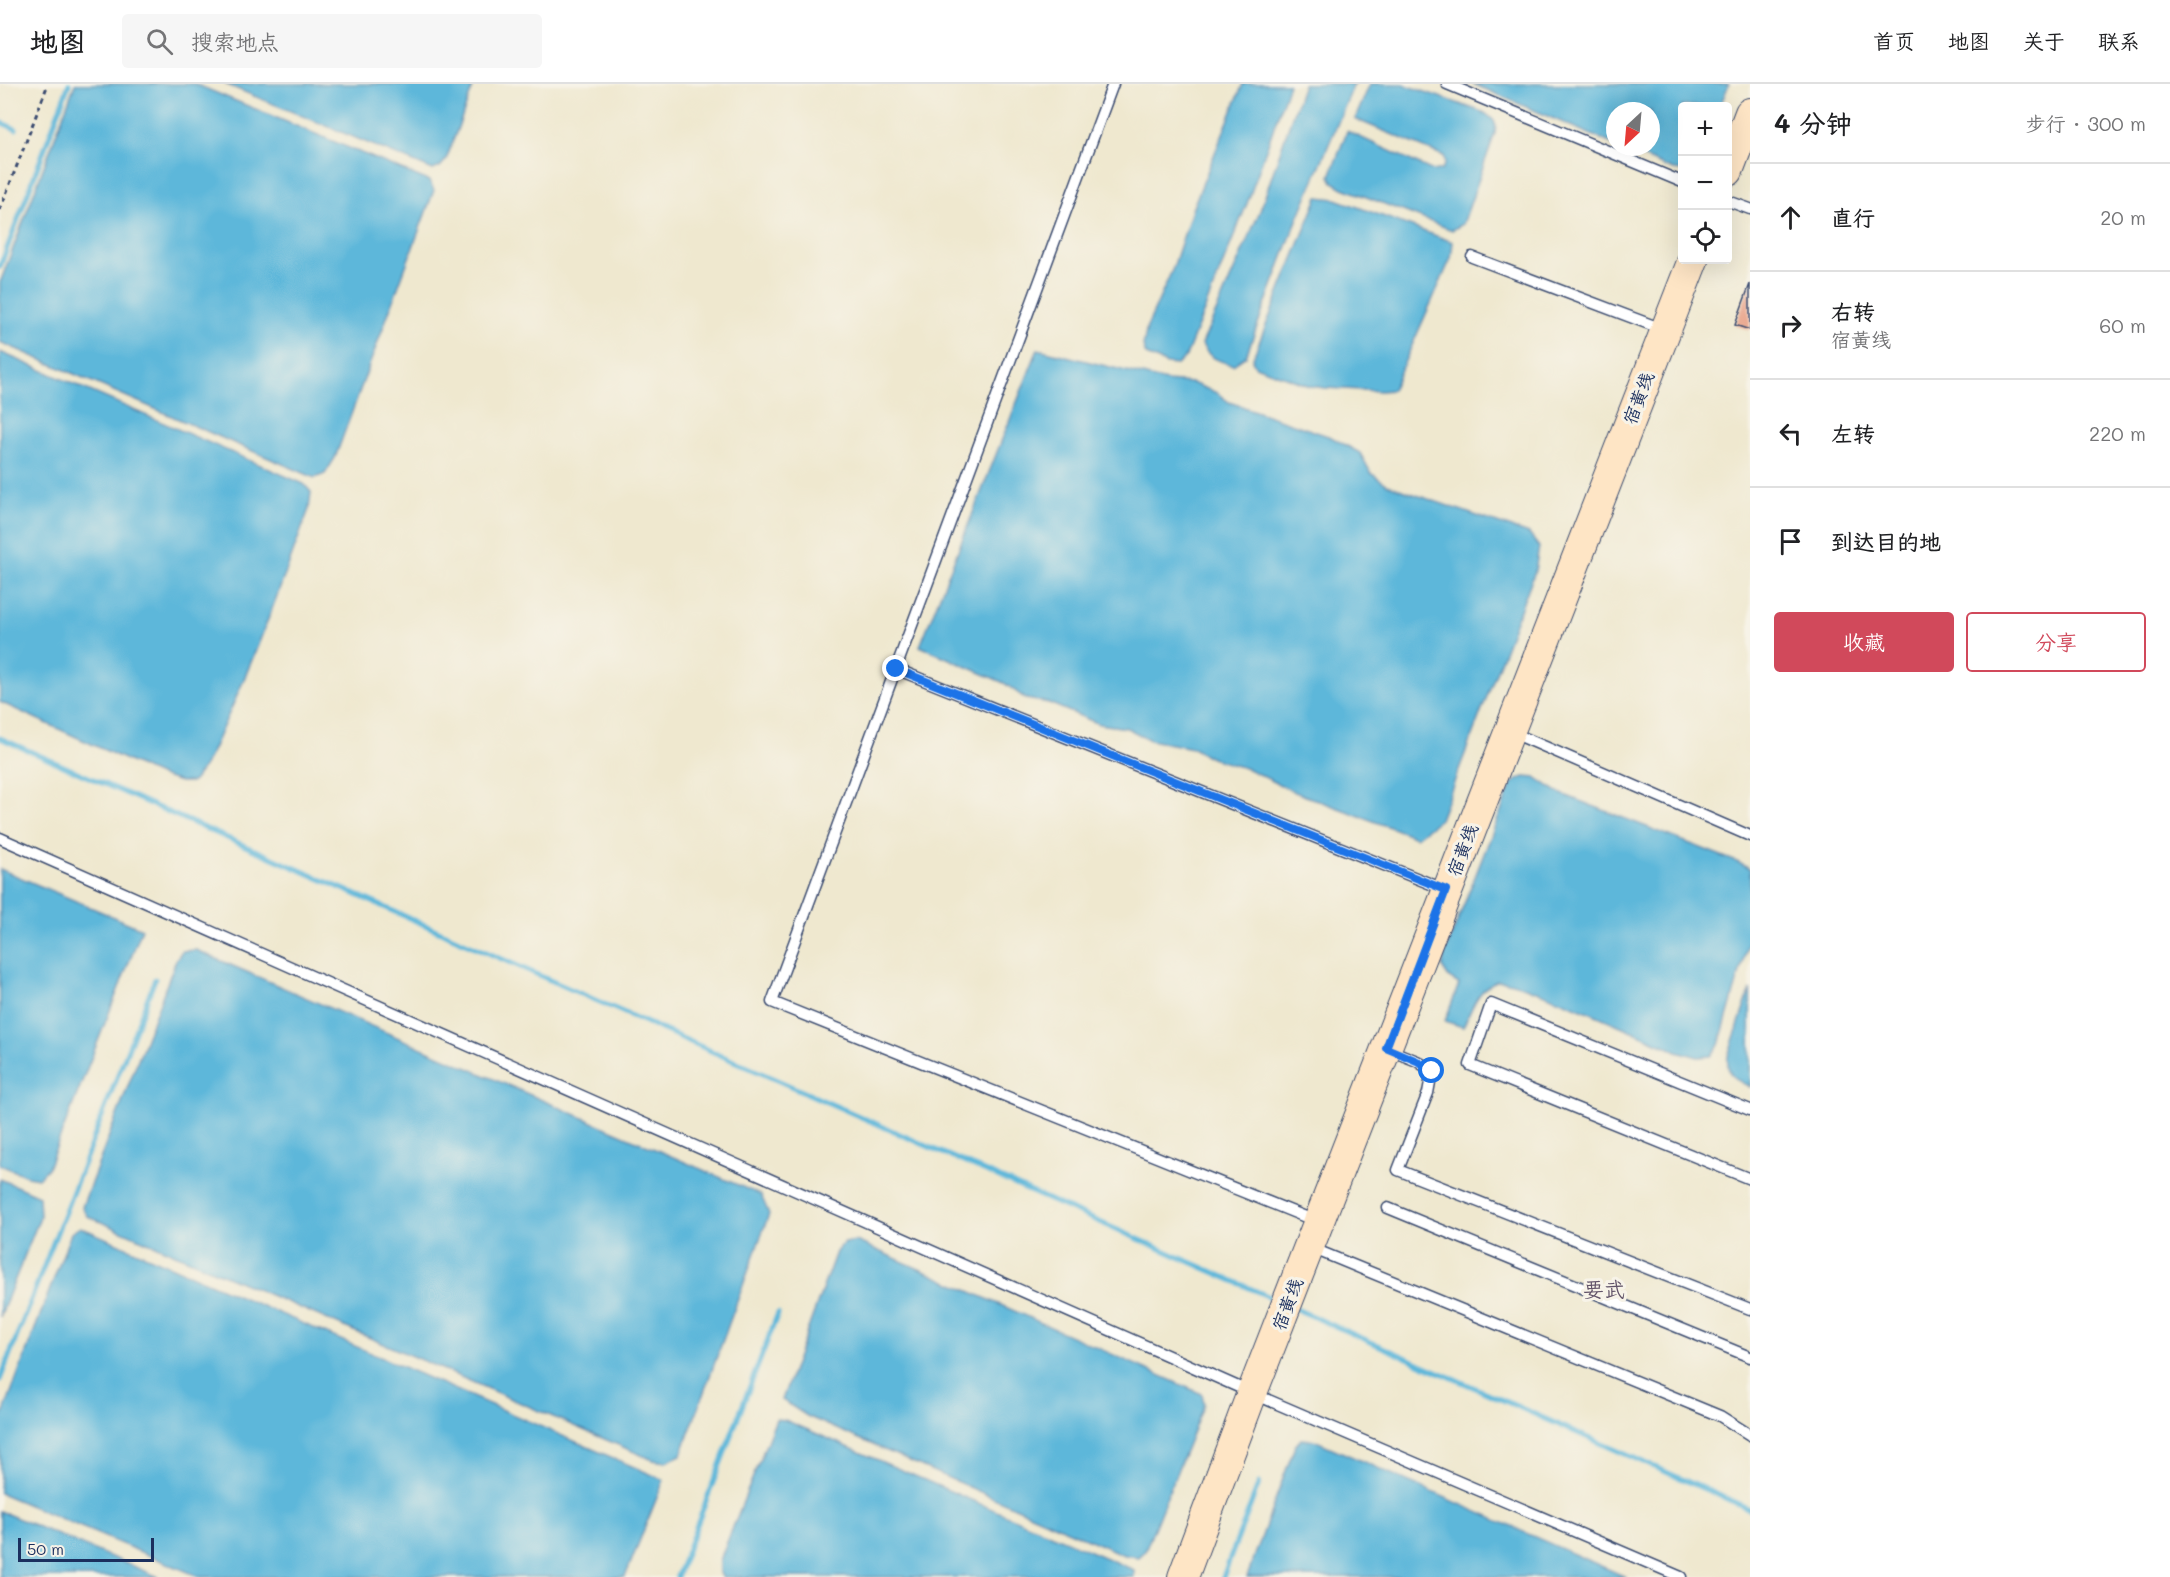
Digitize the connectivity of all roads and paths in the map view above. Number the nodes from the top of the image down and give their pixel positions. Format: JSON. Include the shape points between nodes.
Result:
{"nodes":[{"id":1,"x":48,"y":84,"type":"edge"},
{"id":2,"x":1113,"y":84,"type":"edge"},
{"id":3,"x":1447,"y":84,"type":"edge"},
{"id":4,"x":1750,"y":113,"type":"edge"},
{"id":5,"x":1732,"y":160,"type":"edge"},
{"id":6,"x":1678,"y":180,"type":"edge"},
{"id":7,"x":1732,"y":202,"type":"edge"},
{"id":8,"x":1750,"y":209,"type":"edge"},
{"id":9,"x":0,"y":210,"type":"edge"},
{"id":10,"x":1472,"y":256,"type":"dead end"},
{"id":11,"x":1691,"y":264,"type":"edge"},
{"id":12,"x":1665,"y":330,"type":"junction"},
{"id":13,"x":896,"y":669,"type":"junction"},
{"id":14,"x":1508,"y":731,"type":"junction"},
{"id":15,"x":1750,"y":836,"type":"edge"},
{"id":16,"x":0,"y":838,"type":"edge"},
{"id":17,"x":1446,"y":890,"type":"junction"},
{"id":18,"x":1386,"y":1048,"type":"junction"},
{"id":19,"x":1750,"y":1110,"type":"edge"},
{"id":20,"x":1750,"y":1179,"type":"edge"},
{"id":21,"x":1388,"y":1208,"type":"dead end"},
{"id":22,"x":1310,"y":1244,"type":"junction"},
{"id":23,"x":1750,"y":1309,"type":"edge"},
{"id":24,"x":1750,"y":1357,"type":"edge"},
{"id":25,"x":1252,"y":1393,"type":"junction"},
{"id":26,"x":1750,"y":1435,"type":"edge"},
{"id":27,"x":1183,"y":1577,"type":"edge"},
{"id":28,"x":1682,"y":1577,"type":"edge"}],
"edges":[{"from":1,"to":9,"type":"path"},
{"from":2,"to":13,"type":"lane"},
{"from":3,"to":6,"type":"lane"},
{"from":4,"to":5,"type":"main road"},
{"from":7,"to":8,"type":"lane"},
{"from":10,"to":12,"type":"lane"},
{"from":11,"to":12,"type":"main road","name":"宿黄线"},
{"from":12,"to":14,"type":"main road","name":"宿黄线"},
{"from":13,"to":17,"type":"lane"},
{"from":13,"to":22,"type":"lane","via":[[772,1002]]},
{"from":14,"to":15,"type":"lane"},
{"from":14,"to":17,"type":"main road","name":"宿黄线"},
{"from":16,"to":25,"type":"lane"},
{"from":17,"to":18,"type":"main road","name":"宿黄线"},
{"from":18,"to":22,"type":"main road","name":"宿黄线"},
{"from":18,"to":23,"type":"lane","via":[[1432,1071],[1428,1093],[1398,1170]]},
{"from":19,"to":20,"type":"lane","via":[[1491,1004],[1470,1065]]},
{"from":21,"to":24,"type":"lane"},
{"from":22,"to":25,"type":"main road","name":"宿黄线"},
{"from":22,"to":26,"type":"lane","via":[[1720,1416]]},
{"from":25,"to":27,"type":"main road","name":"宿黄线"},
{"from":25,"to":28,"type":"lane"}]}
